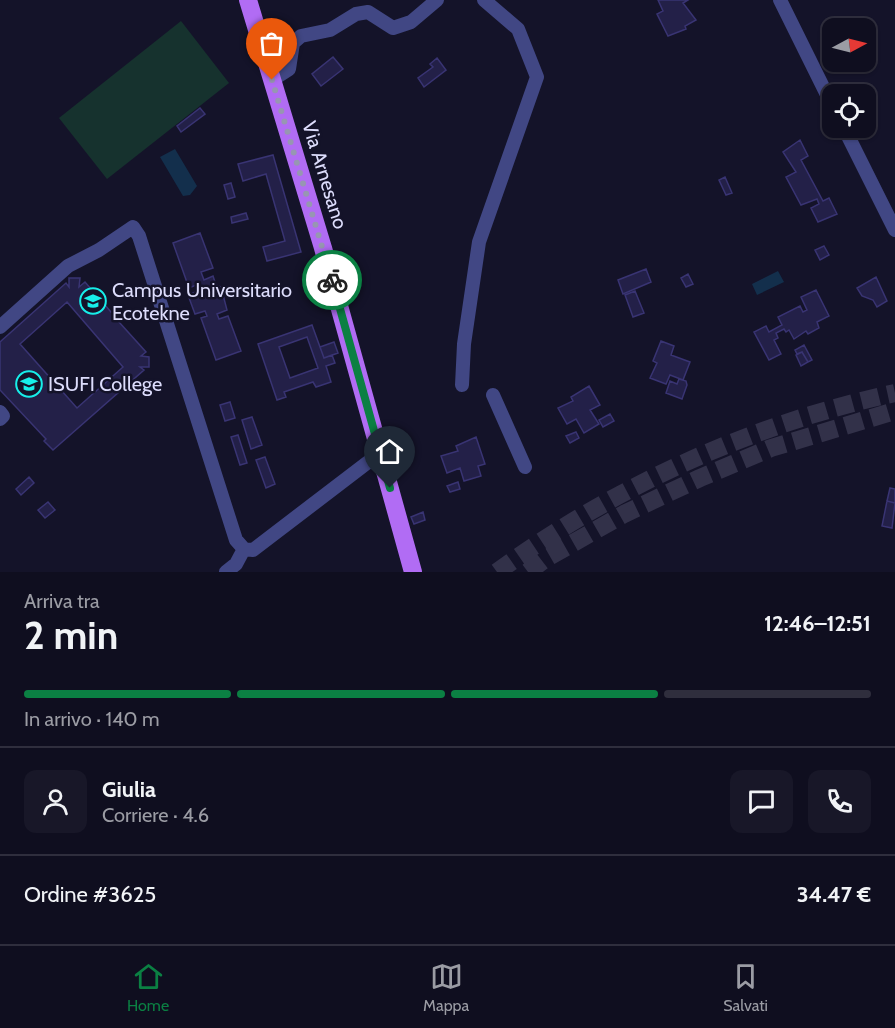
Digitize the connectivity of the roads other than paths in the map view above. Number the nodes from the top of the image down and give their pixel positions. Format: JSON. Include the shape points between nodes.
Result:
{"nodes":[{"id":1,"x":248,"y":0,"type":"edge"},
{"id":2,"x":437,"y":0,"type":"edge"},
{"id":3,"x":484,"y":0,"type":"edge"},
{"id":4,"x":780,"y":0,"type":"edge"},
{"id":5,"x":272,"y":80,"type":"junction"},
{"id":6,"x":822,"y":85,"type":"edge"},
{"id":7,"x":849,"y":138,"type":"edge"},
{"id":8,"x":895,"y":231,"type":"edge"},
{"id":9,"x":0,"y":327,"type":"edge"},
{"id":10,"x":462,"y":385,"type":"dead end"},
{"id":11,"x":493,"y":395,"type":"dead end"},
{"id":12,"x":0,"y":412,"type":"edge"},
{"id":13,"x":0,"y":419,"type":"edge"},
{"id":14,"x":380,"y":453,"type":"junction"},
{"id":15,"x":525,"y":467,"type":"dead end"},
{"id":16,"x":244,"y":549,"type":"junction"},
{"id":17,"x":226,"y":572,"type":"edge"},
{"id":18,"x":413,"y":572,"type":"edge"}],
"edges":[{"from":1,"to":5,"type":"main road","name":"Via Arnesano"},
{"from":2,"to":5,"type":"street","via":[[411,22],[393,28],[368,12],[356,14],[330,30],[300,36],[293,43],[289,69]]},
{"from":3,"to":10,"type":"street","via":[[518,29],[537,77],[479,242]]},
{"from":4,"to":6,"type":"street"},
{"from":5,"to":14,"type":"main road","name":"Via Arnesano"},
{"from":7,"to":8,"type":"street"},
{"from":9,"to":16,"type":"street","via":[[68,266],[133,227],[236,540]]},
{"from":11,"to":15,"type":"street"},
{"from":12,"to":13,"type":"street"},
{"from":14,"to":16,"type":"street","via":[[253,550]]},
{"from":14,"to":18,"type":"main road","name":"Via Arnesano"},
{"from":16,"to":17,"type":"street"}]}
